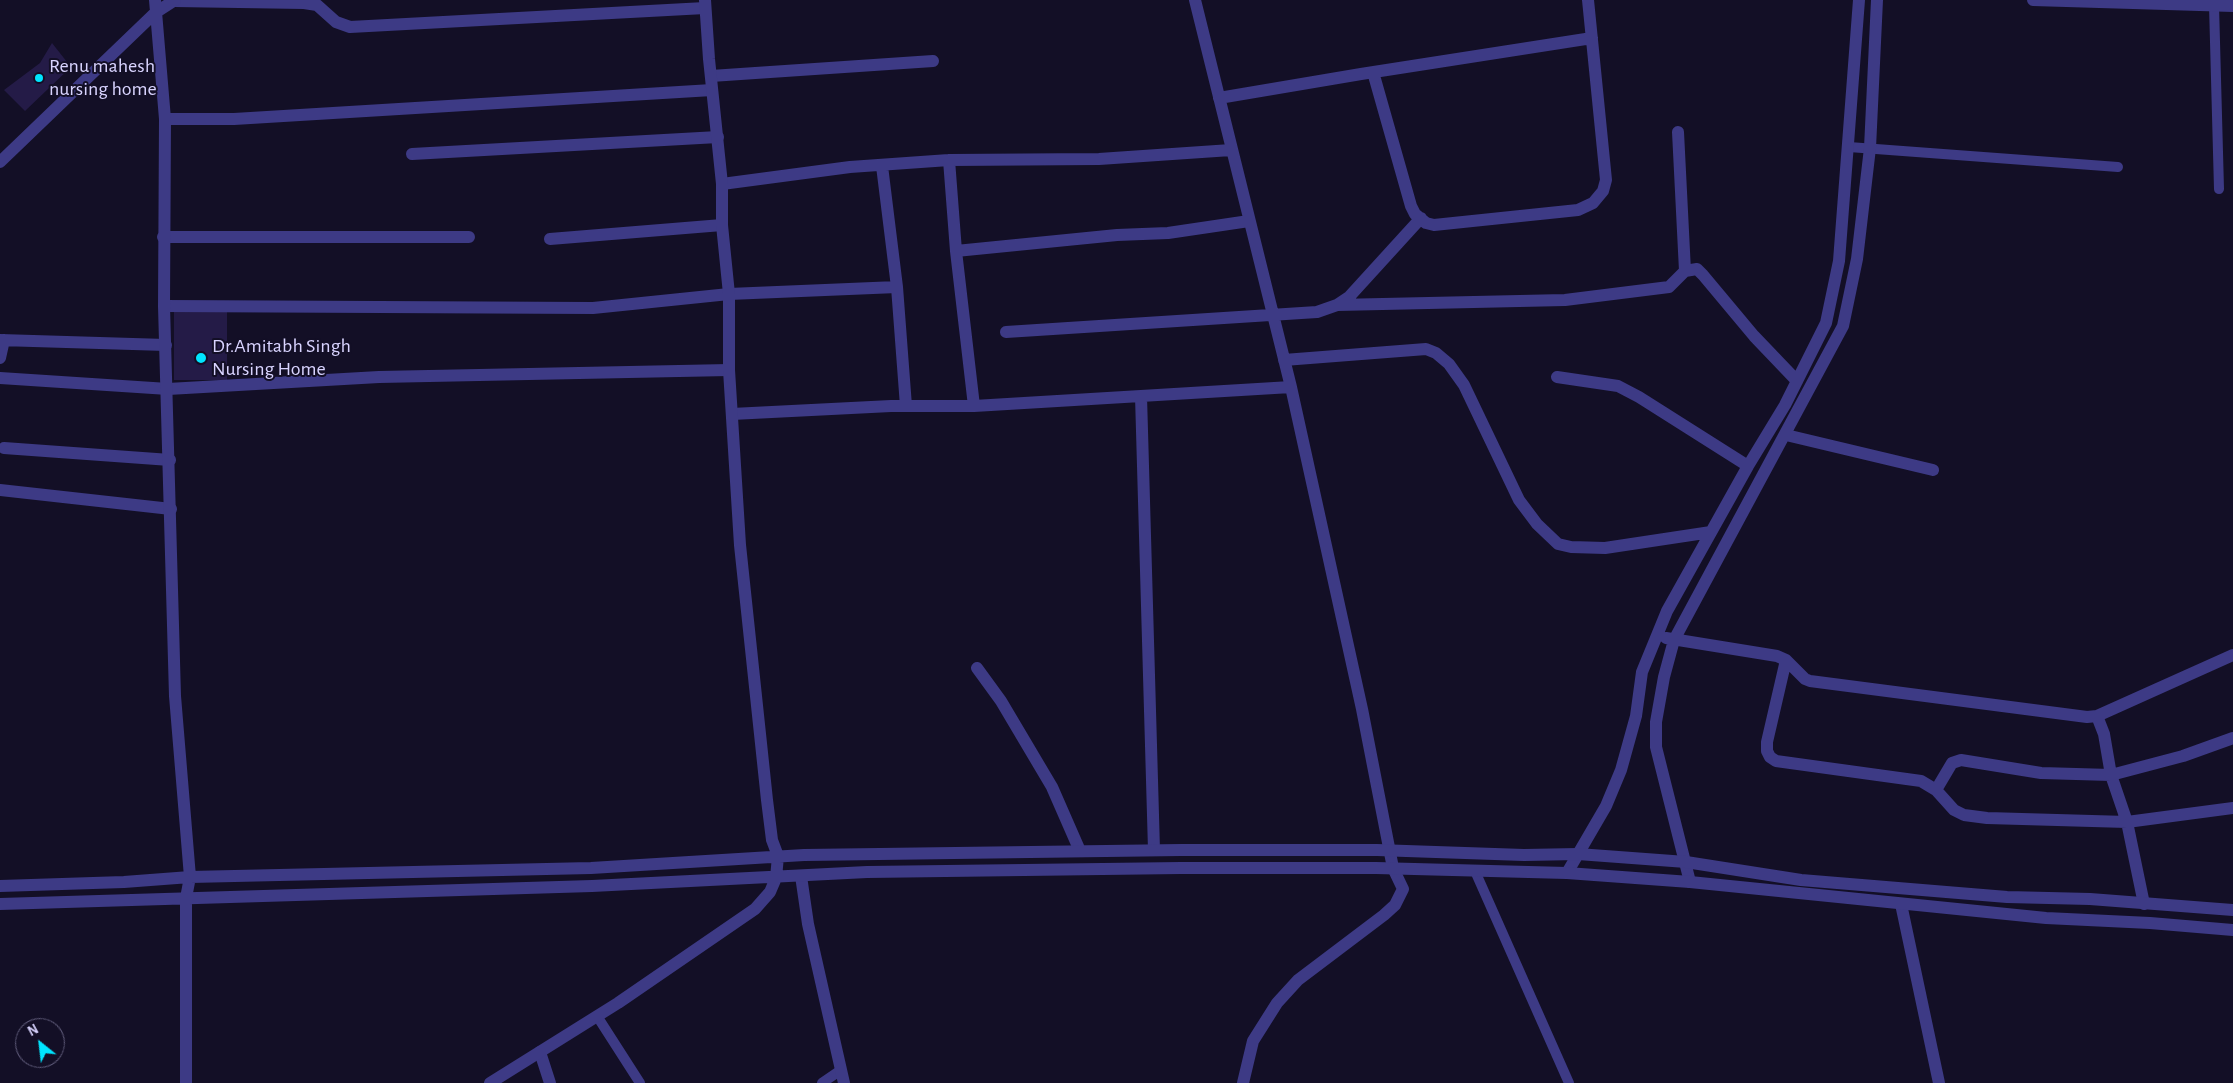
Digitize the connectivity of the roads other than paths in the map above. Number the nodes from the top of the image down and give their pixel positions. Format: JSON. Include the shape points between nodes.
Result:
{"nodes":[{"id":1,"x":1195,"y":0,"type":"edge"},
{"id":2,"x":1588,"y":0,"type":"edge"},
{"id":3,"x":1859,"y":0,"type":"edge"},
{"id":4,"x":1878,"y":0,"type":"edge"},
{"id":5,"x":2032,"y":0,"type":"edge"},
{"id":6,"x":174,"y":1,"type":"edge"},
{"id":7,"x":2134,"y":2,"type":"edge"},
{"id":8,"x":705,"y":4,"type":"edge"},
{"id":9,"x":2214,"y":5,"type":"junction"},
{"id":10,"x":155,"y":6,"type":"edge"},
{"id":11,"x":2233,"y":6,"type":"edge"},
{"id":12,"x":1592,"y":38,"type":"junction"},
{"id":13,"x":933,"y":61,"type":"dead end"},
{"id":14,"x":1374,"y":72,"type":"junction"},
{"id":15,"x":711,"y":76,"type":"junction"},
{"id":16,"x":712,"y":90,"type":"junction"},
{"id":17,"x":1219,"y":98,"type":"junction"},
{"id":18,"x":165,"y":119,"type":"junction"},
{"id":19,"x":1678,"y":132,"type":"dead end"},
{"id":20,"x":718,"y":137,"type":"junction"},
{"id":21,"x":1849,"y":147,"type":"junction"},
{"id":22,"x":1870,"y":148,"type":"junction"},
{"id":23,"x":1232,"y":150,"type":"junction"},
{"id":24,"x":412,"y":154,"type":"dead end"},
{"id":25,"x":949,"y":160,"type":"junction"},
{"id":26,"x":0,"y":162,"type":"edge"},
{"id":27,"x":882,"y":166,"type":"junction"},
{"id":28,"x":2118,"y":167,"type":"dead end"},
{"id":29,"x":722,"y":184,"type":"junction"},
{"id":30,"x":2219,"y":189,"type":"dead end"},
{"id":31,"x":1421,"y":218,"type":"junction"},
{"id":32,"x":1249,"y":221,"type":"junction"},
{"id":33,"x":722,"y":225,"type":"junction"},
{"id":34,"x":163,"y":236,"type":"junction"},
{"id":35,"x":469,"y":237,"type":"dead end"},
{"id":36,"x":550,"y":239,"type":"dead end"},
{"id":37,"x":956,"y":251,"type":"junction"},
{"id":38,"x":1685,"y":271,"type":"junction"},
{"id":39,"x":897,"y":287,"type":"junction"},
{"id":40,"x":729,"y":294,"type":"junction"},
{"id":41,"x":1337,"y":305,"type":"junction"},
{"id":42,"x":164,"y":306,"type":"junction"},
{"id":43,"x":1273,"y":316,"type":"junction"},
{"id":44,"x":1006,"y":332,"type":"dead end"},
{"id":45,"x":2,"y":340,"type":"edge"},
{"id":46,"x":166,"y":345,"type":"junction"},
{"id":47,"x":0,"y":358,"type":"edge"},
{"id":48,"x":1284,"y":360,"type":"junction"},
{"id":49,"x":729,"y":370,"type":"junction"},
{"id":50,"x":1557,"y":377,"type":"dead end"},
{"id":51,"x":0,"y":378,"type":"edge"},
{"id":52,"x":1797,"y":381,"type":"junction"},
{"id":53,"x":1291,"y":387,"type":"junction"},
{"id":54,"x":168,"y":389,"type":"junction"},
{"id":55,"x":1141,"y":396,"type":"junction"},
{"id":56,"x":906,"y":406,"type":"junction"},
{"id":57,"x":974,"y":406,"type":"junction"},
{"id":58,"x":732,"y":414,"type":"junction"},
{"id":59,"x":1786,"y":434,"type":"junction"},
{"id":60,"x":4,"y":448,"type":"dead end"},
{"id":61,"x":170,"y":460,"type":"junction"},
{"id":62,"x":1748,"y":466,"type":"junction"},
{"id":63,"x":1933,"y":470,"type":"dead end"},
{"id":64,"x":0,"y":490,"type":"edge"},
{"id":65,"x":171,"y":508,"type":"junction"},
{"id":66,"x":1711,"y":532,"type":"junction"},
{"id":67,"x":1657,"y":636,"type":"junction"},
{"id":68,"x":1674,"y":640,"type":"junction"},
{"id":69,"x":2233,"y":655,"type":"edge"},
{"id":70,"x":1786,"y":660,"type":"junction"},
{"id":71,"x":977,"y":668,"type":"dead end"},
{"id":72,"x":2097,"y":716,"type":"junction"},
{"id":73,"x":2233,"y":738,"type":"edge"},
{"id":74,"x":2111,"y":775,"type":"junction"},
{"id":75,"x":1936,"y":790,"type":"junction"},
{"id":76,"x":2233,"y":808,"type":"edge"},
{"id":77,"x":2127,"y":822,"type":"junction"},
{"id":78,"x":1154,"y":850,"type":"junction"},
{"id":79,"x":1390,"y":850,"type":"junction"},
{"id":80,"x":1080,"y":851,"type":"junction"},
{"id":81,"x":1578,"y":854,"type":"junction"},
{"id":82,"x":778,"y":856,"type":"junction"},
{"id":83,"x":1686,"y":862,"type":"junction"},
{"id":84,"x":1393,"y":868,"type":"junction"},
{"id":85,"x":1475,"y":871,"type":"junction"},
{"id":86,"x":1566,"y":872,"type":"junction"},
{"id":87,"x":802,"y":876,"type":"junction"},
{"id":88,"x":190,"y":877,"type":"junction"},
{"id":89,"x":776,"y":878,"type":"junction"},
{"id":90,"x":1690,"y":882,"type":"junction"},
{"id":91,"x":0,"y":886,"type":"edge"},
{"id":92,"x":186,"y":898,"type":"junction"},
{"id":93,"x":0,"y":904,"type":"edge"},
{"id":94,"x":1901,"y":904,"type":"junction"},
{"id":95,"x":2144,"y":904,"type":"junction"},
{"id":96,"x":2233,"y":910,"type":"edge"},
{"id":97,"x":2233,"y":930,"type":"edge"},
{"id":98,"x":597,"y":1016,"type":"junction"},
{"id":99,"x":540,"y":1052,"type":"junction"},
{"id":100,"x":843,"y":1077,"type":"edge"},
{"id":101,"x":186,"y":1083,"type":"edge"},
{"id":102,"x":490,"y":1083,"type":"edge"},
{"id":103,"x":550,"y":1083,"type":"edge"},
{"id":104,"x":640,"y":1083,"type":"edge"},
{"id":105,"x":822,"y":1083,"type":"edge"},
{"id":106,"x":1243,"y":1083,"type":"edge"},
{"id":107,"x":1570,"y":1083,"type":"edge"},
{"id":108,"x":1939,"y":1083,"type":"edge"}],
"edges":[{"from":1,"to":17,"type":"street"},
{"from":2,"to":12,"type":"street"},
{"from":3,"to":21,"type":"street"},
{"from":4,"to":22,"type":"street"},
{"from":5,"to":7,"type":"street"},
{"from":6,"to":8,"type":"street","via":[[304,3],[317,5],[336,22],[350,27]]},
{"from":6,"to":10,"type":"street"},
{"from":7,"to":9,"type":"street"},
{"from":8,"to":15,"type":"street"},
{"from":9,"to":11,"type":"street"},
{"from":9,"to":30,"type":"lane"},
{"from":10,"to":18,"type":"street"},
{"from":10,"to":26,"type":"street"},
{"from":12,"to":14,"type":"street"},
{"from":12,"to":31,"type":"street","via":[[1606,180],[1603,191],[1593,203],[1578,210],[1434,225]]},
{"from":13,"to":15,"type":"street"},
{"from":14,"to":17,"type":"street"},
{"from":14,"to":31,"type":"street","via":[[1411,206]]},
{"from":15,"to":16,"type":"street"},
{"from":16,"to":18,"type":"street","via":[[234,119]]},
{"from":16,"to":20,"type":"street"},
{"from":17,"to":23,"type":"street"},
{"from":18,"to":34,"type":"street"},
{"from":19,"to":38,"type":"street"},
{"from":20,"to":24,"type":"street"},
{"from":20,"to":29,"type":"street"},
{"from":21,"to":22,"type":"lane"},
{"from":21,"to":52,"type":"street","via":[[1839,261],[1826,323]]},
{"from":22,"to":28,"type":"lane"},
{"from":22,"to":59,"type":"street","via":[[1857,259],[1843,326]]},
{"from":23,"to":25,"type":"street","via":[[1099,159]]},
{"from":23,"to":32,"type":"street"},
{"from":25,"to":27,"type":"street"},
{"from":25,"to":37,"type":"street"},
{"from":27,"to":29,"type":"street","via":[[850,167]]},
{"from":27,"to":39,"type":"street"},
{"from":29,"to":33,"type":"street"},
{"from":31,"to":41,"type":"street"},
{"from":32,"to":37,"type":"street","via":[[1168,233]]},
{"from":32,"to":43,"type":"street"},
{"from":33,"to":36,"type":"street"},
{"from":33,"to":40,"type":"street"},
{"from":34,"to":35,"type":"street"},
{"from":34,"to":42,"type":"street"},
{"from":37,"to":57,"type":"street"},
{"from":38,"to":41,"type":"street","via":[[1669,287],[1565,300]]},
{"from":38,"to":52,"type":"street","via":[[1697,270],[1704,275],[1754,336]]},
{"from":39,"to":40,"type":"street"},
{"from":39,"to":56,"type":"street"},
{"from":40,"to":42,"type":"street","via":[[593,308]]},
{"from":40,"to":49,"type":"street"},
{"from":41,"to":43,"type":"street","via":[[1318,312]]},
{"from":42,"to":46,"type":"street"},
{"from":43,"to":44,"type":"street"},
{"from":43,"to":48,"type":"street"},
{"from":45,"to":46,"type":"street"},
{"from":45,"to":47,"type":"street"},
{"from":46,"to":54,"type":"street"},
{"from":48,"to":53,"type":"street"},
{"from":48,"to":66,"type":"street","via":[[1426,349],[1436,353],[1449,364],[1464,385],[1519,500],[1558,544],[1605,548]]},
{"from":49,"to":54,"type":"street","via":[[379,377]]},
{"from":49,"to":58,"type":"street"},
{"from":50,"to":62,"type":"street","via":[[1618,386]]},
{"from":51,"to":54,"type":"street"},
{"from":52,"to":62,"type":"street"},
{"from":53,"to":55,"type":"street"},
{"from":53,"to":79,"type":"street"},
{"from":54,"to":61,"type":"street"},
{"from":55,"to":57,"type":"street"},
{"from":55,"to":78,"type":"street"},
{"from":56,"to":57,"type":"street"},
{"from":56,"to":58,"type":"street"},
{"from":58,"to":82,"type":"street","via":[[740,545],[767,800],[772,840]]},
{"from":59,"to":63,"type":"street"},
{"from":59,"to":68,"type":"street"},
{"from":60,"to":61,"type":"street"},
{"from":61,"to":65,"type":"street"},
{"from":62,"to":66,"type":"street"},
{"from":64,"to":65,"type":"street"},
{"from":65,"to":88,"type":"street","via":[[175,696]]},
{"from":66,"to":67,"type":"street","via":[[1667,611]]},
{"from":67,"to":68,"type":"street"},
{"from":67,"to":81,"type":"street","via":[[1642,672],[1636,716],[1621,770],[1606,806]]},
{"from":68,"to":70,"type":"street"},
{"from":68,"to":83,"type":"street","via":[[1656,722],[1656,747]]},
{"from":69,"to":72,"type":"street"},
{"from":70,"to":72,"type":"street","via":[[1810,681]]},
{"from":70,"to":75,"type":"street","via":[[1767,742],[1770,757],[1776,761],[1921,781]]},
{"from":71,"to":80,"type":"street","via":[[1052,787]]},
{"from":72,"to":74,"type":"street","via":[[2104,734]]},
{"from":73,"to":74,"type":"street","via":[[2183,756]]},
{"from":74,"to":75,"type":"street","via":[[2041,773],[1961,760],[1952,764]]},
{"from":74,"to":77,"type":"street"},
{"from":75,"to":77,"type":"street","via":[[1954,810],[1964,815]]},
{"from":76,"to":77,"type":"street"},
{"from":77,"to":95,"type":"street"},
{"from":78,"to":79,"type":"street"},
{"from":78,"to":80,"type":"street"},
{"from":79,"to":81,"type":"street"},
{"from":79,"to":84,"type":"street"},
{"from":80,"to":82,"type":"street"},
{"from":81,"to":83,"type":"street"},
{"from":81,"to":86,"type":"street"},
{"from":82,"to":88,"type":"street","via":[[591,868]]},
{"from":82,"to":89,"type":"street"},
{"from":83,"to":90,"type":"street"},
{"from":83,"to":95,"type":"street","via":[[1801,880],[2008,897]]},
{"from":84,"to":85,"type":"street"},
{"from":84,"to":87,"type":"street","via":[[877,872]]},
{"from":84,"to":106,"type":"street","via":[[1403,888],[1395,905],[1298,980],[1277,1003],[1253,1041]]},
{"from":85,"to":86,"type":"street"},
{"from":85,"to":107,"type":"lane"},
{"from":86,"to":90,"type":"street"},
{"from":87,"to":89,"type":"street"},
{"from":87,"to":100,"type":"street","via":[[808,924]]},
{"from":88,"to":91,"type":"street"},
{"from":88,"to":92,"type":"street"},
{"from":89,"to":92,"type":"street"},
{"from":89,"to":98,"type":"street","via":[[770,892],[755,909]]},
{"from":90,"to":94,"type":"street"},
{"from":92,"to":93,"type":"street"},
{"from":92,"to":101,"type":"street"},
{"from":94,"to":97,"type":"street","via":[[2046,918]]},
{"from":94,"to":108,"type":"street"},
{"from":95,"to":96,"type":"street"},
{"from":98,"to":99,"type":"street"},
{"from":98,"to":104,"type":"lane"},
{"from":99,"to":102,"type":"street"},
{"from":99,"to":103,"type":"street"},
{"from":100,"to":105,"type":"lane"}]}
